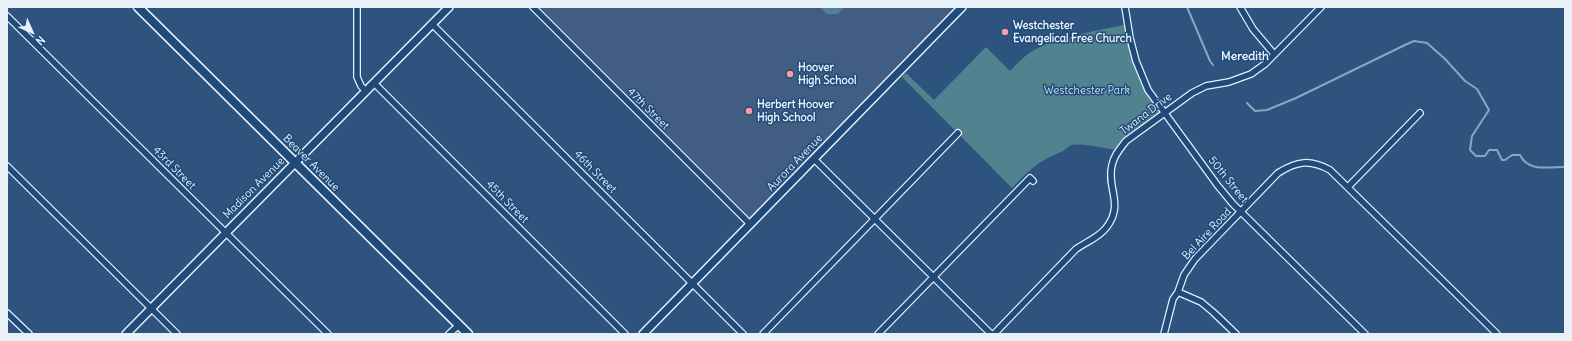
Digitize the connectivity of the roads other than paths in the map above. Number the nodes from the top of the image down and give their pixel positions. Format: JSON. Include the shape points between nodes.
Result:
{"nodes":[{"id":1,"x":138,"y":7,"type":"edge"},
{"id":2,"x":357,"y":7,"type":"edge"},
{"id":3,"x":449,"y":7,"type":"edge"},
{"id":4,"x":532,"y":7,"type":"edge"},
{"id":5,"x":962,"y":7,"type":"edge"},
{"id":6,"x":1125,"y":7,"type":"edge"},
{"id":7,"x":1240,"y":7,"type":"edge"},
{"id":8,"x":1321,"y":7,"type":"edge"},
{"id":9,"x":7,"y":16,"type":"edge"},
{"id":10,"x":432,"y":24,"type":"junction"},
{"id":11,"x":1274,"y":54,"type":"junction"},
{"id":12,"x":374,"y":83,"type":"junction"},
{"id":13,"x":366,"y":92,"type":"junction"},
{"id":14,"x":1164,"y":112,"type":"junction"},
{"id":15,"x":1420,"y":113,"type":"dead end"},
{"id":16,"x":958,"y":133,"type":"dead end"},
{"id":17,"x":814,"y":159,"type":"junction"},
{"id":18,"x":295,"y":163,"type":"junction"},
{"id":19,"x":7,"y":166,"type":"edge"},
{"id":20,"x":1033,"y":181,"type":"dead end"},
{"id":21,"x":1348,"y":187,"type":"junction"},
{"id":22,"x":1241,"y":212,"type":"junction"},
{"id":23,"x":875,"y":219,"type":"junction"},
{"id":24,"x":750,"y":224,"type":"junction"},
{"id":25,"x":225,"y":233,"type":"junction"},
{"id":26,"x":933,"y":277,"type":"junction"},
{"id":27,"x":692,"y":283,"type":"junction"},
{"id":28,"x":1178,"y":292,"type":"junction"},
{"id":29,"x":151,"y":308,"type":"junction"},
{"id":30,"x":7,"y":313,"type":"edge"},
{"id":31,"x":458,"y":325,"type":"junction"},
{"id":32,"x":29,"y":334,"type":"edge"},
{"id":33,"x":126,"y":334,"type":"edge"},
{"id":34,"x":178,"y":334,"type":"edge"},
{"id":35,"x":328,"y":334,"type":"edge"},
{"id":36,"x":449,"y":334,"type":"edge"},
{"id":37,"x":468,"y":334,"type":"edge"},
{"id":38,"x":625,"y":334,"type":"edge"},
{"id":39,"x":643,"y":334,"type":"edge"},
{"id":40,"x":743,"y":334,"type":"edge"},
{"id":41,"x":763,"y":334,"type":"edge"},
{"id":42,"x":878,"y":334,"type":"edge"},
{"id":43,"x":991,"y":334,"type":"edge"},
{"id":44,"x":994,"y":334,"type":"edge"},
{"id":45,"x":1164,"y":334,"type":"edge"},
{"id":46,"x":1236,"y":334,"type":"edge"},
{"id":47,"x":1365,"y":334,"type":"edge"},
{"id":48,"x":1497,"y":334,"type":"edge"}],
"edges":[{"from":1,"to":18,"type":"main road","name":"Beaver Avenue"},
{"from":2,"to":13,"type":"street","via":[[357,77]]},
{"from":3,"to":10,"type":"street","name":"Madison Avenue"},
{"from":4,"to":24,"type":"street","name":"47th Street"},
{"from":5,"to":17,"type":"street","name":"Aurora Avenue"},
{"from":6,"to":14,"type":"street","name":"50th Street","via":[[1130,38],[1142,78]]},
{"from":7,"to":11,"type":"street","via":[[1253,29]]},
{"from":8,"to":11,"type":"street","name":"Twana Drive"},
{"from":9,"to":25,"type":"street","name":"43rd Street"},
{"from":10,"to":12,"type":"street","name":"Madison Avenue"},
{"from":10,"to":27,"type":"street","name":"46th Street"},
{"from":11,"to":14,"type":"street","name":"Twana Drive","via":[[1251,74],[1229,82],[1206,86]]},
{"from":12,"to":13,"type":"street","name":"Madison Avenue"},
{"from":12,"to":38,"type":"street","name":"45th Street"},
{"from":13,"to":18,"type":"street","name":"Madison Avenue"},
{"from":14,"to":22,"type":"street","name":"50th Street","via":[[1218,186]]},
{"from":14,"to":44,"type":"street","name":"Twana Drive","via":[[1126,142],[1114,157],[1110,172],[1115,203],[1108,226],[1076,249]]},
{"from":15,"to":21,"type":"street"},
{"from":16,"to":23,"type":"street"},
{"from":17,"to":23,"type":"street"},
{"from":17,"to":24,"type":"street","name":"Aurora Avenue"},
{"from":18,"to":25,"type":"street","name":"Madison Avenue"},
{"from":18,"to":31,"type":"main road","name":"Beaver Avenue"},
{"from":19,"to":29,"type":"street"},
{"from":20,"to":26,"type":"street","via":[[1030,178]]},
{"from":21,"to":22,"type":"street","name":"Bel Aire Road","via":[[1320,164],[1296,164],[1278,173]]},
{"from":21,"to":48,"type":"street","name":"Bel Aire Road"},
{"from":22,"to":28,"type":"street","name":"Bel Aire Road","via":[[1195,259],[1184,275]]},
{"from":22,"to":47,"type":"street","name":"50th Street"},
{"from":23,"to":26,"type":"street"},
{"from":23,"to":41,"type":"street"},
{"from":24,"to":27,"type":"street","name":"Aurora Avenue"},
{"from":25,"to":29,"type":"street","name":"Madison Avenue"},
{"from":25,"to":35,"type":"street","name":"43rd Street"},
{"from":26,"to":42,"type":"street"},
{"from":26,"to":43,"type":"street"},
{"from":27,"to":39,"type":"street","name":"Aurora Avenue"},
{"from":27,"to":40,"type":"street","name":"46th Street"},
{"from":28,"to":45,"type":"street","name":"Bel Aire Road"},
{"from":28,"to":46,"type":"street","via":[[1201,302]]},
{"from":29,"to":33,"type":"street","name":"Madison Avenue"},
{"from":29,"to":34,"type":"street"},
{"from":30,"to":32,"type":"street"},
{"from":31,"to":36,"type":"street"},
{"from":31,"to":37,"type":"main road","name":"Beaver Avenue"}]}
